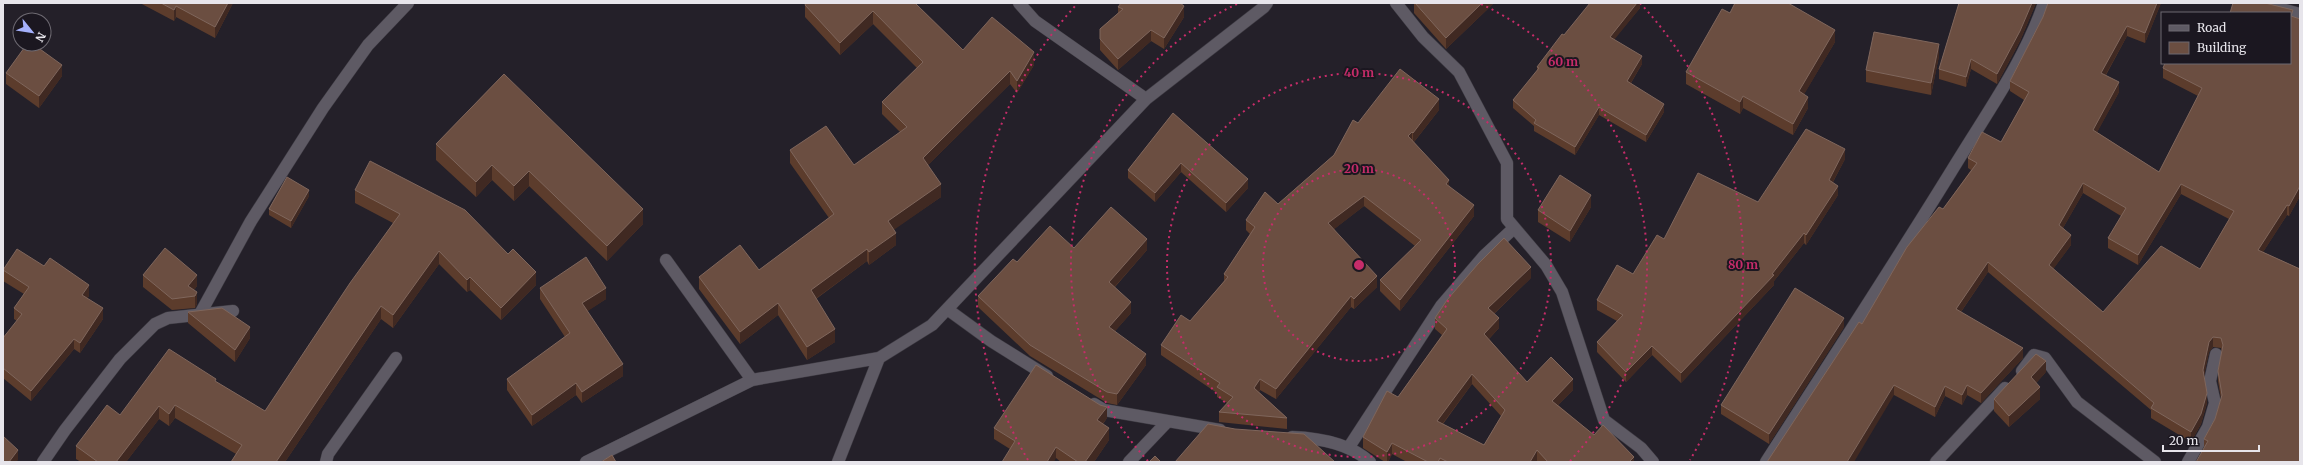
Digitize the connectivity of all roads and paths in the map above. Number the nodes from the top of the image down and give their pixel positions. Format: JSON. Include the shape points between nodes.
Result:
{"nodes":[{"id":1,"x":408,"y":3,"type":"edge"},
{"id":2,"x":1019,"y":3,"type":"edge"},
{"id":3,"x":1267,"y":3,"type":"edge"},
{"id":4,"x":1396,"y":3,"type":"edge"},
{"id":5,"x":2044,"y":3,"type":"edge"},
{"id":6,"x":2259,"y":3,"type":"edge"},
{"id":7,"x":2300,"y":14,"type":"edge"},
{"id":8,"x":1146,"y":99,"type":"junction"},
{"id":9,"x":1513,"y":229,"type":"junction"},
{"id":10,"x":666,"y":260,"type":"dead end"},
{"id":11,"x":947,"y":309,"type":"junction"},
{"id":12,"x":233,"y":311,"type":"dead end"},
{"id":13,"x":200,"y":314,"type":"junction"},
{"id":14,"x":2216,"y":354,"type":"dead end"},
{"id":15,"x":396,"y":358,"type":"dead end"},
{"id":16,"x":879,"y":358,"type":"junction"},
{"id":17,"x":752,"y":380,"type":"junction"},
{"id":18,"x":1056,"y":381,"type":"edge"},
{"id":19,"x":1083,"y":398,"type":"edge"},
{"id":20,"x":1167,"y":422,"type":"junction"},
{"id":21,"x":1236,"y":433,"type":"edge"},
{"id":22,"x":1282,"y":437,"type":"edge"},
{"id":23,"x":1349,"y":447,"type":"junction"},
{"id":24,"x":43,"y":462,"type":"edge"},
{"id":25,"x":326,"y":462,"type":"edge"},
{"id":26,"x":586,"y":462,"type":"edge"},
{"id":27,"x":838,"y":462,"type":"edge"},
{"id":28,"x":1130,"y":462,"type":"edge"},
{"id":29,"x":1370,"y":462,"type":"edge"},
{"id":30,"x":1653,"y":462,"type":"edge"},
{"id":31,"x":1766,"y":462,"type":"edge"},
{"id":32,"x":1936,"y":462,"type":"edge"},
{"id":33,"x":2155,"y":462,"type":"edge"},
{"id":34,"x":2188,"y":462,"type":"edge"}],
"edges":[{"from":1,"to":13,"type":"street","via":[[368,45],[323,108],[251,221]]},
{"from":2,"to":8,"type":"street","via":[[1035,22]]},
{"from":3,"to":8,"type":"street"},
{"from":4,"to":9,"type":"street","via":[[1423,38],[1459,72],[1507,163],[1507,220]]},
{"from":5,"to":31,"type":"street","via":[[2009,77],[1904,249]]},
{"from":6,"to":7,"type":"street"},
{"from":8,"to":11,"type":"street"},
{"from":9,"to":23,"type":"street","via":[[1484,256],[1441,306]]},
{"from":9,"to":30,"type":"street","via":[[1546,265],[1562,292],[1604,420],[1641,448]]},
{"from":10,"to":17,"type":"street"},
{"from":11,"to":16,"type":"street","via":[[932,325]]},
{"from":11,"to":18,"type":"street","via":[[991,341]]},
{"from":12,"to":13,"type":"street"},
{"from":13,"to":24,"type":"street","via":[[168,318],[155,324],[142,335],[120,359]]},
{"from":14,"to":34,"type":"street","via":[[2210,381],[2215,403],[2208,427]]},
{"from":15,"to":25,"type":"street","via":[[328,454]]},
{"from":16,"to":17,"type":"street"},
{"from":16,"to":27,"type":"street"},
{"from":17,"to":26,"type":"street"},
{"from":19,"to":20,"type":"street","via":[[1104,410]]},
{"from":20,"to":21,"type":"street"},
{"from":20,"to":28,"type":"street"},
{"from":22,"to":23,"type":"street","via":[[1313,438]]},
{"from":23,"to":29,"type":"street"},
{"from":32,"to":33,"type":"street","via":[[2034,355],[2044,358],[2077,402]]}]}
